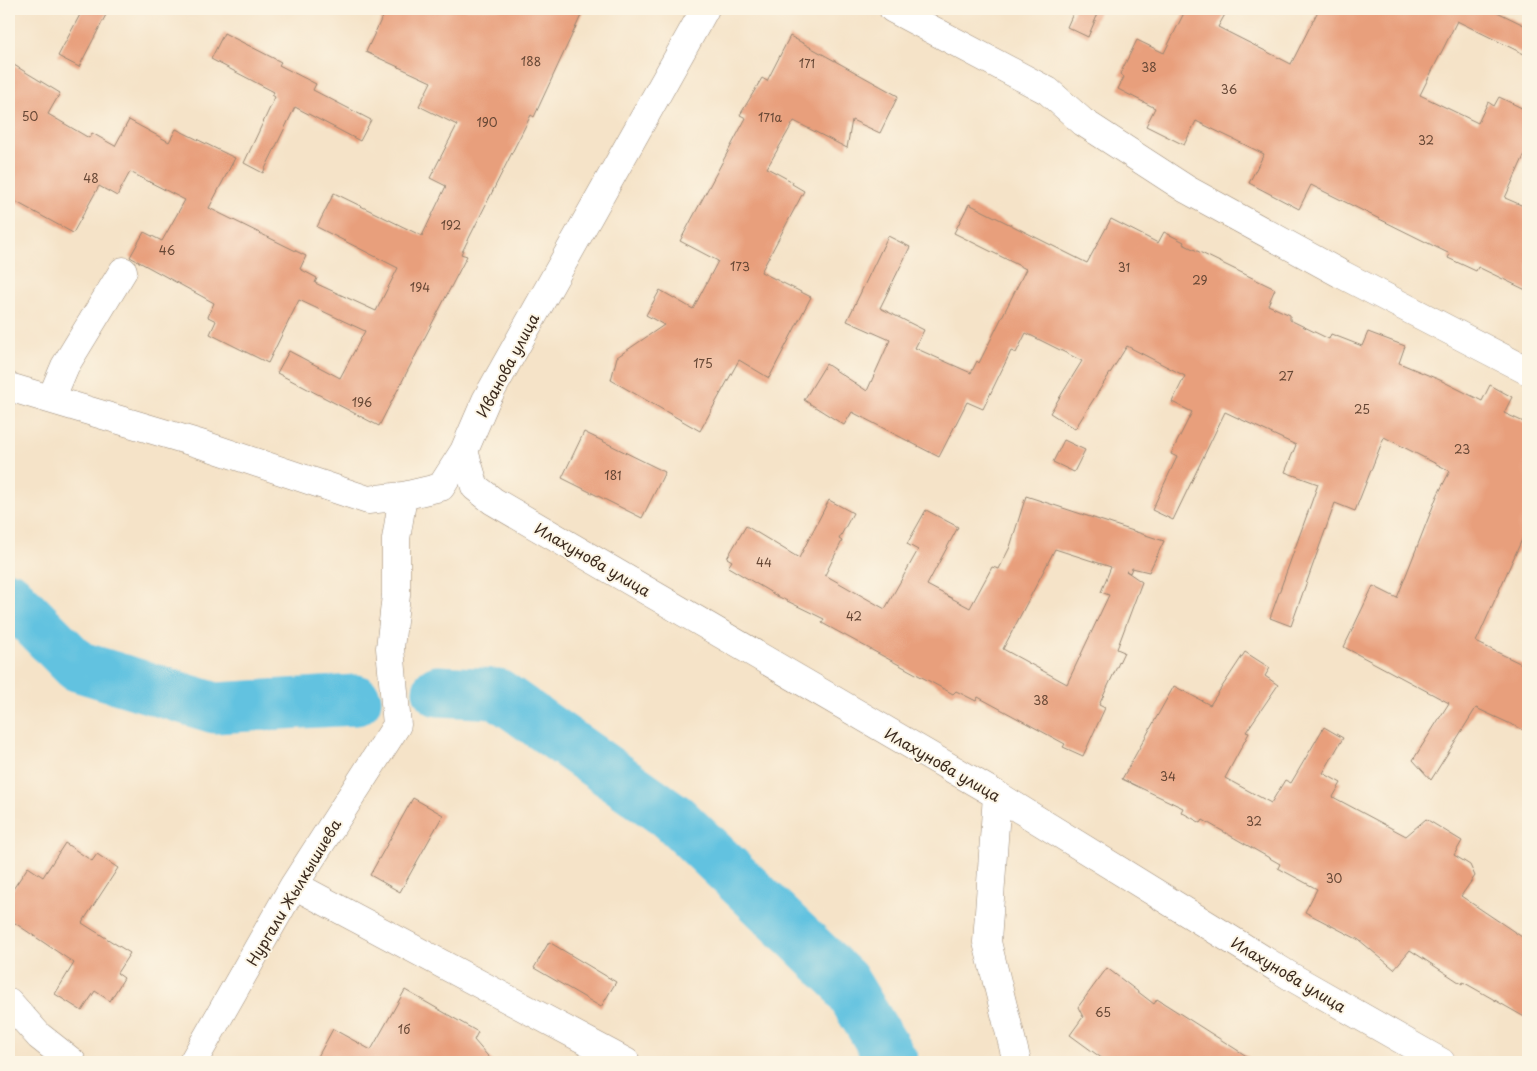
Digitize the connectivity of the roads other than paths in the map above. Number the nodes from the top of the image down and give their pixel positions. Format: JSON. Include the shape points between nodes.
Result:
{"nodes":[{"id":1,"x":705,"y":9,"type":"edge"},
{"id":2,"x":893,"y":9,"type":"edge"},
{"id":3,"x":123,"y":271,"type":"dead end"},
{"id":4,"x":1528,"y":371,"type":"edge"},
{"id":5,"x":9,"y":387,"type":"edge"},
{"id":6,"x":50,"y":399,"type":"junction"},
{"id":7,"x":464,"y":451,"type":"junction"},
{"id":8,"x":403,"y":496,"type":"junction"},
{"id":9,"x":997,"y":796,"type":"junction"},
{"id":10,"x":294,"y":885,"type":"junction"},
{"id":11,"x":9,"y":1002,"type":"edge"},
{"id":12,"x":72,"y":1062,"type":"edge"},
{"id":13,"x":193,"y":1062,"type":"edge"},
{"id":14,"x":626,"y":1062,"type":"edge"},
{"id":15,"x":1017,"y":1062,"type":"edge"},
{"id":16,"x":1442,"y":1062,"type":"edge"}],
"edges":[{"from":1,"to":7,"type":"street","name":"Иванова улица","via":[[486,400]]},
{"from":2,"to":4,"type":"street","via":[[1048,90],[1083,122],[1186,189]]},
{"from":3,"to":6,"type":"street","via":[[65,366]]},
{"from":5,"to":6,"type":"street","name":"Иванова улица"},
{"from":6,"to":8,"type":"street","name":"Иванова улица","via":[[207,446],[368,500]]},
{"from":7,"to":8,"type":"street","name":"Иванова улица","via":[[440,487]]},
{"from":7,"to":9,"type":"street","name":"Илахунова улица","via":[[475,487],[493,501]]},
{"from":8,"to":10,"type":"street","name":"Нургали Жылкышиева","via":[[396,540],[396,594],[390,648],[397,725]]},
{"from":9,"to":15,"type":"street","via":[[987,942]]},
{"from":9,"to":16,"type":"street","name":"Илахунова улица","via":[[1290,976]]},
{"from":10,"to":13,"type":"street","name":"Нургали Жылкышиева"},
{"from":10,"to":14,"type":"street"},
{"from":11,"to":12,"type":"street","via":[[40,1036]]}]}
